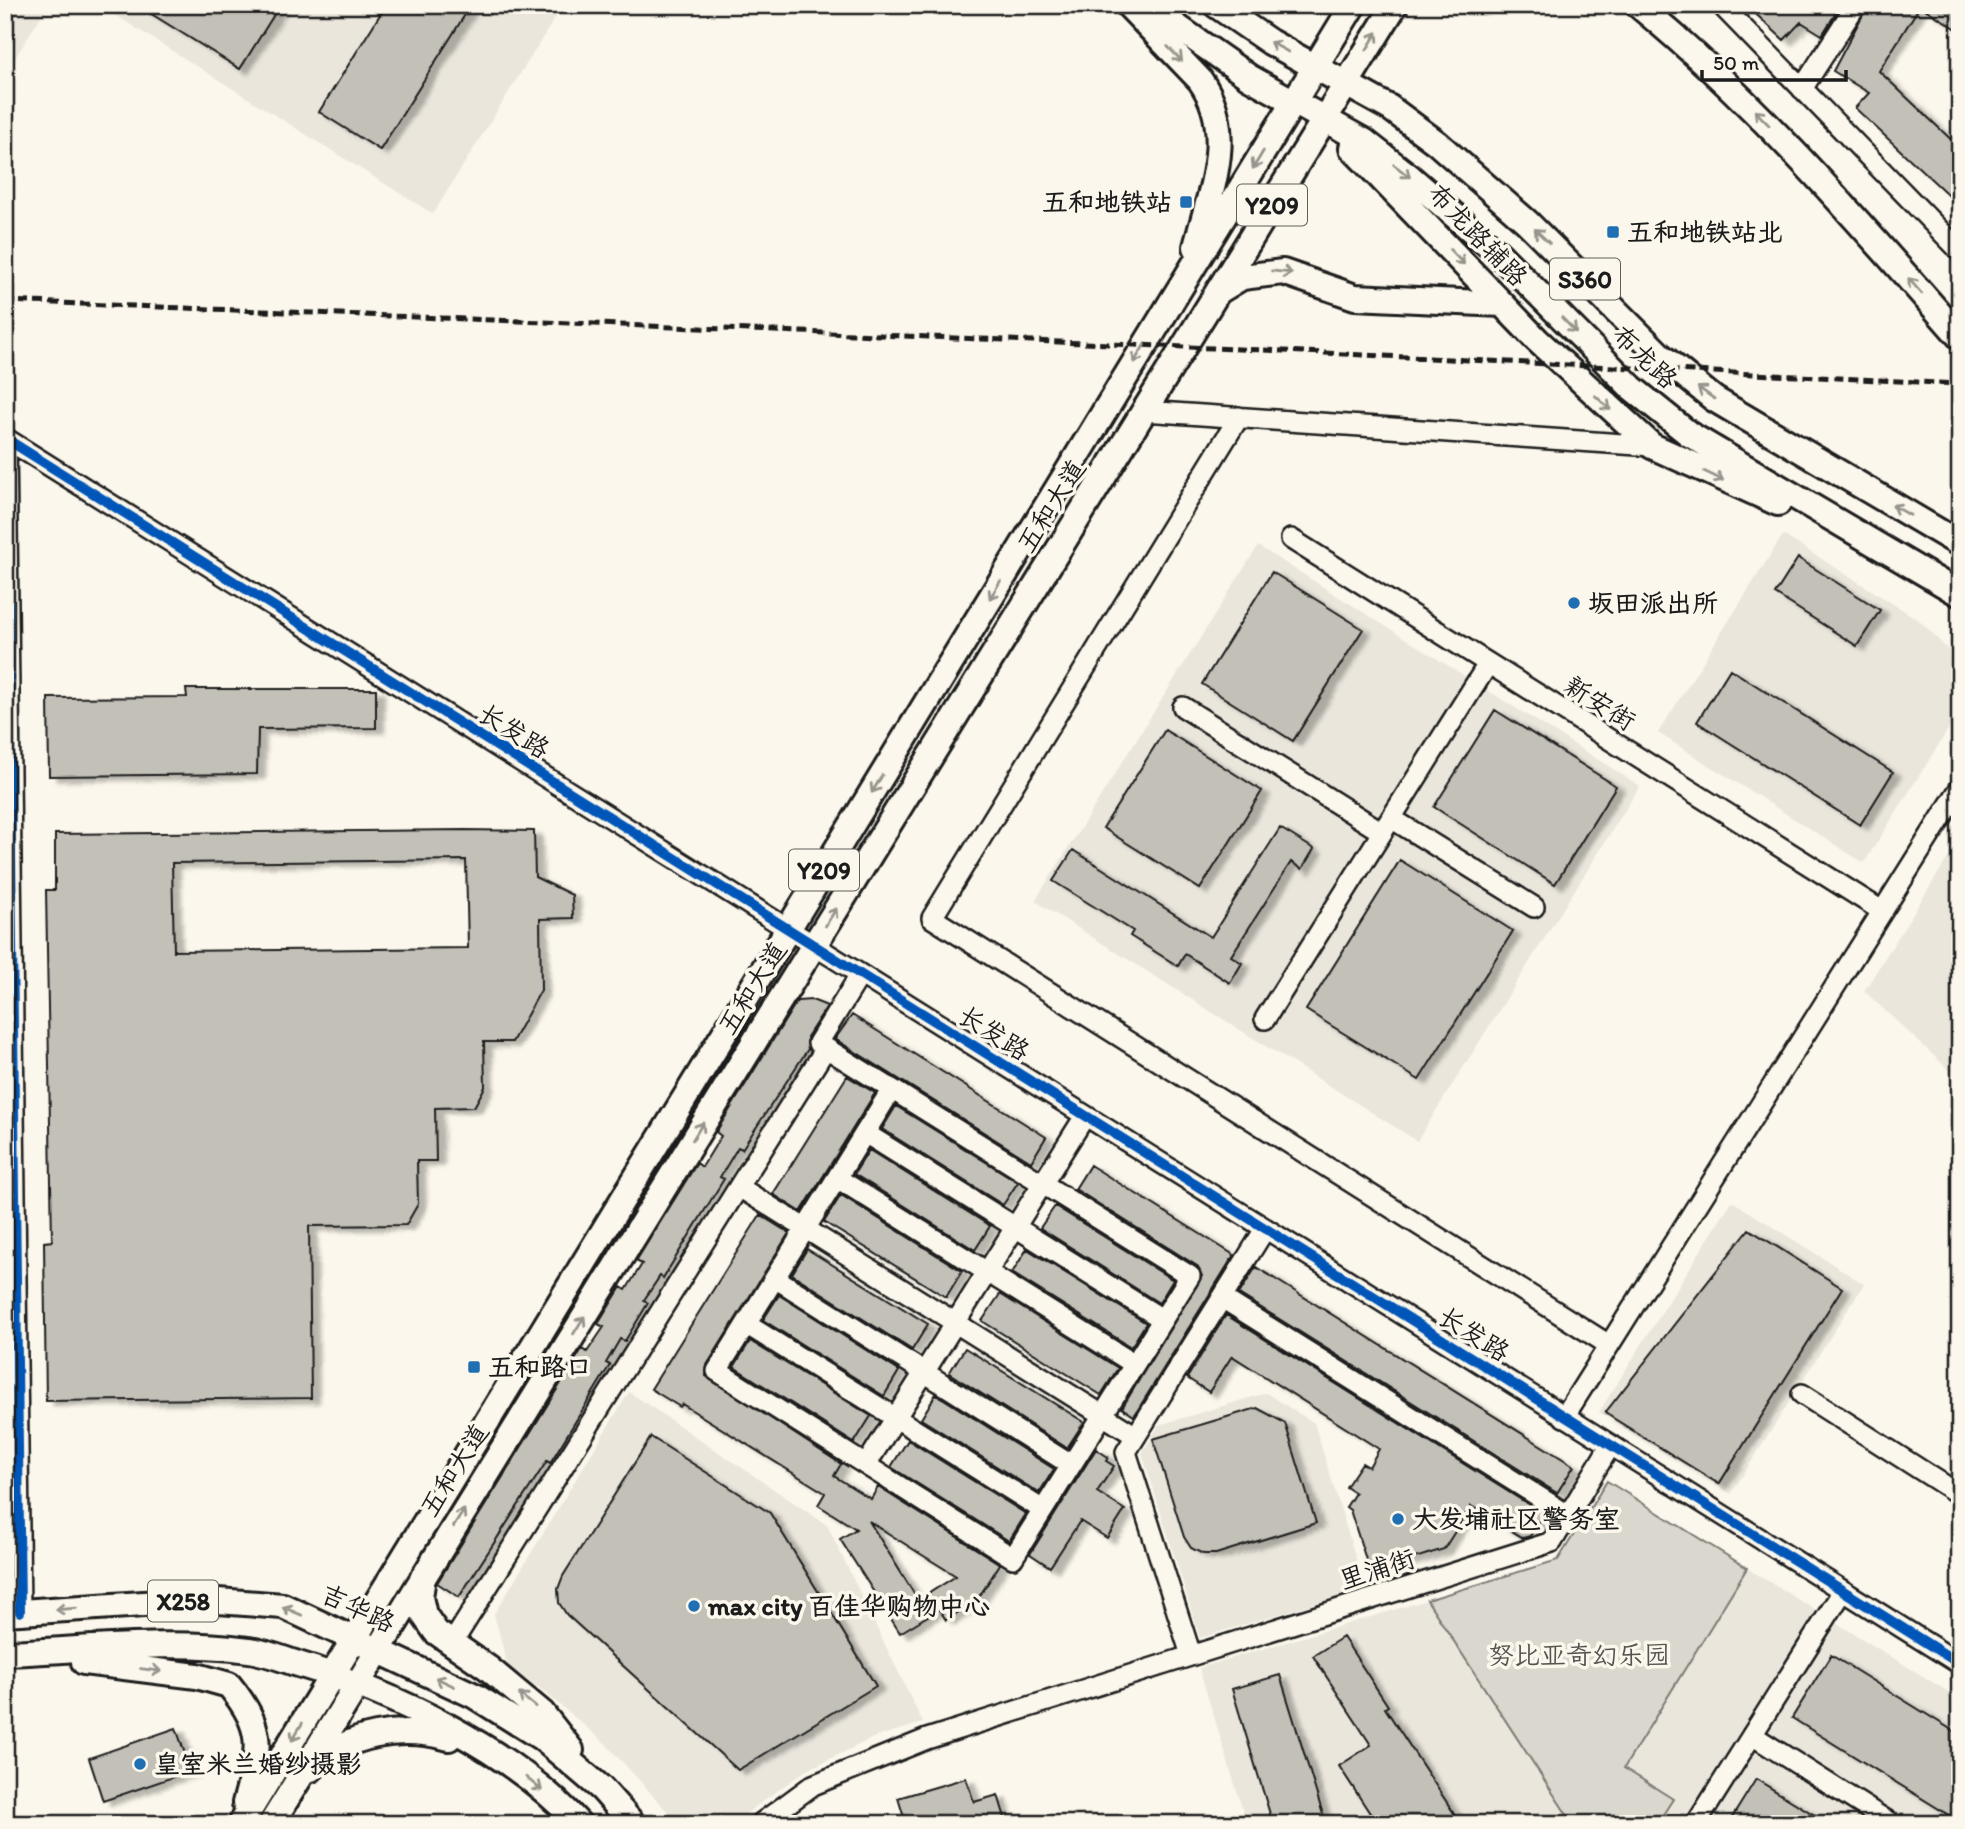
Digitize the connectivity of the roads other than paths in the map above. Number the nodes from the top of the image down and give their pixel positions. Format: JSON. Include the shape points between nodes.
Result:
{"nodes":[{"id":1,"x":1128,"y":5,"type":"edge"},
{"id":2,"x":1146,"y":5,"type":"edge"},
{"id":3,"x":1216,"y":5,"type":"edge"},
{"id":4,"x":1353,"y":5,"type":"edge"},
{"id":5,"x":1395,"y":5,"type":"edge"},
{"id":6,"x":1638,"y":5,"type":"edge"},
{"id":7,"x":1721,"y":5,"type":"edge"},
{"id":8,"x":1856,"y":5,"type":"edge"},
{"id":9,"x":1315,"y":67,"type":"junction"},
{"id":10,"x":1346,"y":84,"type":"junction"},
{"id":11,"x":1802,"y":89,"type":"junction"},
{"id":12,"x":1294,"y":102,"type":"junction"},
{"id":13,"x":1325,"y":119,"type":"junction"},
{"id":14,"x":1960,"y":251,"type":"edge"},
{"id":15,"x":1190,"y":271,"type":"junction"},
{"id":16,"x":1219,"y":291,"type":"junction"},
{"id":17,"x":1502,"y":304,"type":"junction"},
{"id":18,"x":1960,"y":337,"type":"edge"},
{"id":19,"x":1144,"y":411,"type":"junction"},
{"id":20,"x":1238,"y":417,"type":"junction"},
{"id":21,"x":6,"y":439,"type":"edge"},
{"id":22,"x":1652,"y":446,"type":"junction"},
{"id":23,"x":1846,"y":527,"type":"junction"},
{"id":24,"x":1291,"y":539,"type":"dead end"},
{"id":25,"x":1960,"y":544,"type":"edge"},
{"id":26,"x":1960,"y":594,"type":"edge"},
{"id":27,"x":1488,"y":664,"type":"junction"},
{"id":28,"x":1183,"y":707,"type":"dead end"},
{"id":29,"x":1960,"y":788,"type":"edge"},
{"id":30,"x":1387,"y":825,"type":"junction"},
{"id":31,"x":8,"y":870,"type":"edge"},
{"id":32,"x":1534,"y":907,"type":"dead end"},
{"id":33,"x":1882,"y":911,"type":"junction"},
{"id":34,"x":788,"y":930,"type":"junction"},
{"id":35,"x":813,"y":946,"type":"junction"},
{"id":36,"x":860,"y":975,"type":"junction"},
{"id":37,"x":9,"y":1019,"type":"edge"},
{"id":38,"x":1265,"y":1019,"type":"dead end"},
{"id":39,"x":826,"y":1048,"type":"junction"},
{"id":40,"x":892,"y":1089,"type":"junction"},
{"id":41,"x":1085,"y":1116,"type":"junction"},
{"id":42,"x":865,"y":1133,"type":"junction"},
{"id":43,"x":837,"y":1178,"type":"junction"},
{"id":44,"x":1043,"y":1184,"type":"junction"},
{"id":45,"x":739,"y":1187,"type":"junction"},
{"id":46,"x":1016,"y":1227,"type":"junction"},
{"id":47,"x":806,"y":1229,"type":"junction"},
{"id":48,"x":1265,"y":1229,"type":"junction"},
{"id":49,"x":987,"y":1272,"type":"junction"},
{"id":50,"x":775,"y":1278,"type":"junction"},
{"id":51,"x":1222,"y":1298,"type":"junction"},
{"id":52,"x":1163,"y":1319,"type":"junction"},
{"id":53,"x":955,"y":1323,"type":"junction"},
{"id":54,"x":747,"y":1324,"type":"junction"},
{"id":55,"x":1609,"y":1345,"type":"junction"},
{"id":56,"x":1134,"y":1364,"type":"junction"},
{"id":57,"x":924,"y":1372,"type":"junction"},
{"id":58,"x":1802,"y":1394,"type":"dead end"},
{"id":59,"x":1102,"y":1415,"type":"junction"},
{"id":60,"x":1564,"y":1417,"type":"junction"},
{"id":61,"x":896,"y":1418,"type":"junction"},
{"id":62,"x":1136,"y":1436,"type":"junction"},
{"id":63,"x":1611,"y":1446,"type":"junction"},
{"id":64,"x":866,"y":1465,"type":"junction"},
{"id":65,"x":1072,"y":1465,"type":"junction"},
{"id":66,"x":1960,"y":1496,"type":"edge"},
{"id":67,"x":1043,"y":1510,"type":"junction"},
{"id":68,"x":1568,"y":1515,"type":"junction"},
{"id":69,"x":423,"y":1576,"type":"junction"},
{"id":70,"x":1843,"y":1591,"type":"junction"},
{"id":71,"x":13,"y":1613,"type":"edge"},
{"id":72,"x":354,"y":1638,"type":"junction"},
{"id":73,"x":451,"y":1645,"type":"junction"},
{"id":74,"x":378,"y":1650,"type":"junction"},
{"id":75,"x":8,"y":1652,"type":"edge"},
{"id":76,"x":1191,"y":1656,"type":"junction"},
{"id":77,"x":1960,"y":1664,"type":"edge"},
{"id":78,"x":332,"y":1674,"type":"junction"},
{"id":79,"x":356,"y":1685,"type":"junction"},
{"id":80,"x":1752,"y":1735,"type":"junction"},
{"id":81,"x":484,"y":1749,"type":"junction"},
{"id":82,"x":602,"y":1789,"type":"junction"},
{"id":83,"x":291,"y":1790,"type":"junction"},
{"id":84,"x":240,"y":1824,"type":"edge"},
{"id":85,"x":271,"y":1824,"type":"edge"},
{"id":86,"x":579,"y":1824,"type":"edge"},
{"id":87,"x":633,"y":1824,"type":"edge"},
{"id":88,"x":760,"y":1824,"type":"edge"},
{"id":89,"x":1696,"y":1824,"type":"edge"},
{"id":90,"x":1892,"y":1824,"type":"edge"}],
"edges":[{"from":1,"to":15,"type":"main road","one_way":true,"via":[[1200,80],[1219,120],[1220,151]]},
{"from":2,"to":12,"type":"main road","name":"布龙路","number":"S360"},
{"from":9,"to":3,"type":"main road","name":"布龙路","number":"S360","one_way":true,"via":[[1270,43]]},
{"from":4,"to":9,"type":"main road","name":"五和大道","number":"Y209"},
{"from":10,"to":5,"type":"main road","name":"五和大道","number":"Y209","one_way":true},
{"from":18,"to":6,"type":"main road","one_way":true,"via":[[1792,148]]},
{"from":7,"to":11,"type":"street"},
{"from":8,"to":11,"type":"street"},
{"from":9,"to":10,"type":"main road","name":"布龙路","number":"S360"},
{"from":9,"to":12,"type":"main road","name":"五和大道","number":"Y209"},
{"from":10,"to":13,"type":"main road","name":"五和大道","number":"Y209"},
{"from":25,"to":10,"type":"main road","name":"布龙路","number":"S360","one_way":true,"via":[[1742,418],[1696,385],[1636,333],[1571,264],[1474,174],[1390,107]]},
{"from":11,"to":14,"type":"street"},
{"from":12,"to":13,"type":"main road","name":"布龙路","number":"S360"},
{"from":12,"to":15,"type":"main road","name":"五和大道","number":"Y209","one_way":true},
{"from":13,"to":16,"type":"main road","name":"五和大道","number":"Y209"},
{"from":13,"to":17,"type":"main road","name":"布龙路辅路","one_way":true},
{"from":13,"to":23,"type":"main road","name":"布龙路","number":"S360","one_way":true,"via":[[1364,141],[1455,214],[1660,412],[1719,454]]},
{"from":15,"to":34,"type":"main road","name":"五和大道","number":"Y209","one_way":true},
{"from":16,"to":17,"type":"main road","one_way":true,"via":[[1242,277],[1283,272],[1355,297]]},
{"from":16,"to":19,"type":"main road","name":"五和大道","number":"Y209"},
{"from":17,"to":22,"type":"main road","name":"布龙路辅路","one_way":true},
{"from":19,"to":20,"type":"street"},
{"from":35,"to":19,"type":"main road","name":"五和大道","number":"Y209","one_way":true},
{"from":20,"to":22,"type":"street"},
{"from":20,"to":55,"type":"street","via":[[932,918]]},
{"from":21,"to":31,"type":"street"},
{"from":21,"to":34,"type":"street","name":"长发路"},
{"from":22,"to":23,"type":"main road","name":"布龙路辅路","one_way":true,"via":[[1769,499]]},
{"from":23,"to":26,"type":"main road","name":"布龙路","number":"S360"},
{"from":24,"to":27,"type":"street","name":"新安街"},
{"from":27,"to":30,"type":"street"},
{"from":27,"to":33,"type":"street","name":"新安街"},
{"from":28,"to":30,"type":"street"},
{"from":29,"to":33,"type":"street"},
{"from":30,"to":32,"type":"street"},
{"from":30,"to":38,"type":"street"},
{"from":31,"to":37,"type":"street"},
{"from":33,"to":55,"type":"street"},
{"from":34,"to":35,"type":"street","name":"长发路"},
{"from":34,"to":72,"type":"main road","name":"五和大道","number":"Y209"},
{"from":35,"to":36,"type":"street","name":"长发路"},
{"from":69,"to":35,"type":"main road","name":"五和大道","number":"Y209","one_way":true},
{"from":36,"to":39,"type":"street","via":[[818,1043]]},
{"from":36,"to":41,"type":"street","name":"长发路"},
{"from":37,"to":71,"type":"street"},
{"from":39,"to":40,"type":"street"},
{"from":39,"to":45,"type":"street"},
{"from":40,"to":42,"type":"street"},
{"from":40,"to":44,"type":"street"},
{"from":41,"to":44,"type":"street"},
{"from":41,"to":48,"type":"street","name":"长发路"},
{"from":42,"to":43,"type":"street"},
{"from":42,"to":46,"type":"street"},
{"from":43,"to":47,"type":"street"},
{"from":43,"to":49,"type":"street"},
{"from":44,"to":46,"type":"street"},
{"from":44,"to":52,"type":"street","via":[[1190,1276]]},
{"from":45,"to":47,"type":"street"},
{"from":45,"to":73,"type":"street"},
{"from":46,"to":49,"type":"street"},
{"from":46,"to":52,"type":"street"},
{"from":47,"to":50,"type":"street"},
{"from":47,"to":53,"type":"street"},
{"from":48,"to":51,"type":"street"},
{"from":48,"to":60,"type":"street","name":"长发路"},
{"from":49,"to":53,"type":"street"},
{"from":49,"to":56,"type":"street"},
{"from":50,"to":54,"type":"street"},
{"from":50,"to":57,"type":"street"},
{"from":51,"to":62,"type":"street"},
{"from":51,"to":68,"type":"street"},
{"from":52,"to":56,"type":"street"},
{"from":53,"to":57,"type":"street"},
{"from":53,"to":59,"type":"street"},
{"from":54,"to":61,"type":"street"},
{"from":54,"to":64,"type":"street","via":[[717,1371]]},
{"from":55,"to":60,"type":"street"},
{"from":56,"to":59,"type":"street"},
{"from":57,"to":61,"type":"street"},
{"from":57,"to":65,"type":"street"},
{"from":58,"to":66,"type":"street"},
{"from":59,"to":62,"type":"street"},
{"from":59,"to":65,"type":"street"},
{"from":60,"to":63,"type":"street","name":"长发路"},
{"from":61,"to":64,"type":"street"},
{"from":61,"to":67,"type":"street"},
{"from":62,"to":76,"type":"street","via":[[1126,1452]]},
{"from":63,"to":68,"type":"street","name":"里浦街"},
{"from":63,"to":70,"type":"street","name":"长发路"},
{"from":64,"to":67,"type":"street","via":[[1013,1558]]},
{"from":65,"to":67,"type":"street"},
{"from":68,"to":76,"type":"street","name":"里浦街","via":[[1552,1542]]},
{"from":69,"to":73,"type":"main road","via":[[420,1597],[424,1615]]},
{"from":69,"to":74,"type":"main road","name":"五和大道","number":"Y209"},
{"from":70,"to":77,"type":"street","name":"长发路"},
{"from":70,"to":80,"type":"street"},
{"from":72,"to":71,"type":"main road","name":"吉华路","number":"X258","one_way":true,"via":[[283,1606],[205,1600]]},
{"from":72,"to":74,"type":"main road","name":"吉华路","number":"X258"},
{"from":72,"to":78,"type":"main road","name":"五和大道"},
{"from":82,"to":73,"type":"main road","one_way":true,"via":[[542,1713],[488,1668]]},
{"from":74,"to":79,"type":"main road","name":"五和大道"},
{"from":82,"to":74,"type":"main road","name":"吉华路","number":"X258","one_way":true,"via":[[542,1738],[475,1696]]},
{"from":75,"to":78,"type":"main road","number":"X258","via":[[210,1647],[252,1650]]},
{"from":75,"to":84,"type":"main road","one_way":true,"via":[[197,1676],[229,1685],[255,1723],[259,1746]]},
{"from":76,"to":88,"type":"street","name":"里浦街","via":[[927,1739],[813,1785]]},
{"from":78,"to":79,"type":"main road","number":"X258"},
{"from":78,"to":84,"type":"main road","name":"五和大道","one_way":true},
{"from":79,"to":81,"type":"main road","number":"X258","via":[[432,1719]]},
{"from":79,"to":83,"type":"main road","name":"五和大道"},
{"from":80,"to":89,"type":"street"},
{"from":80,"to":90,"type":"street"},
{"from":81,"to":83,"type":"main road","via":[[428,1732],[362,1738],[316,1764]]},
{"from":81,"to":86,"type":"main road","number":"X258","one_way":true,"via":[[518,1771]]},
{"from":82,"to":87,"type":"main road","name":"吉华路","number":"X258"},
{"from":83,"to":85,"type":"main road","name":"五和大道"}]}
